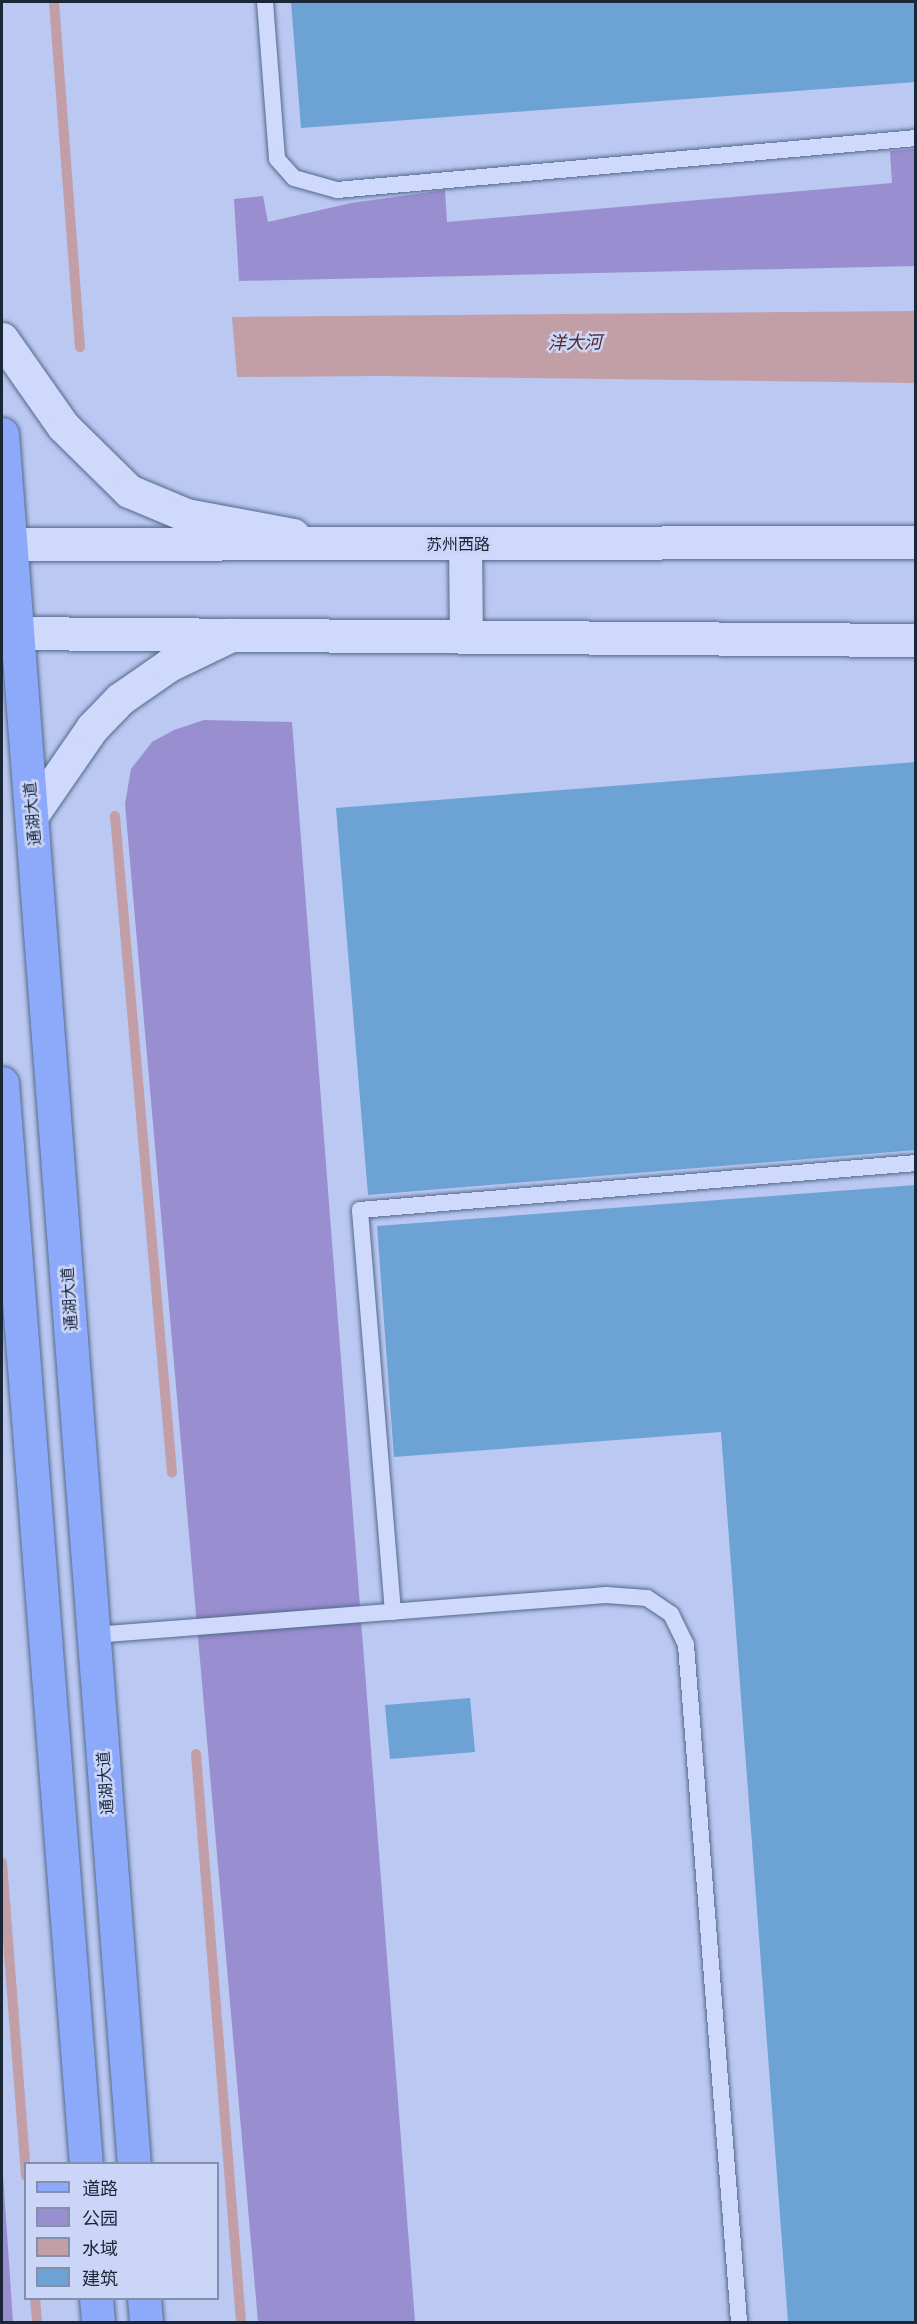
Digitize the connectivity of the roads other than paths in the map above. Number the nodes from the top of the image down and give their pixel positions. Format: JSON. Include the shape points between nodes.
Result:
{"nodes":[{"id":1,"x":265,"y":2,"type":"edge"},
{"id":2,"x":915,"y":138,"type":"edge"},
{"id":3,"x":2,"y":339,"type":"edge"},
{"id":4,"x":2,"y":434,"type":"edge"},
{"id":5,"x":915,"y":542,"type":"edge"},
{"id":6,"x":6,"y":544,"type":"edge"},
{"id":7,"x":342,"y":544,"type":"junction"},
{"id":8,"x":465,"y":544,"type":"junction"},
{"id":9,"x":9,"y":633,"type":"edge"},
{"id":10,"x":231,"y":635,"type":"junction"},
{"id":11,"x":466,"y":637,"type":"junction"},
{"id":12,"x":915,"y":640,"type":"edge"},
{"id":13,"x":32,"y":815,"type":"junction"},
{"id":14,"x":2,"y":1083,"type":"edge"},
{"id":15,"x":915,"y":1163,"type":"edge"},
{"id":16,"x":393,"y":1612,"type":"junction"},
{"id":17,"x":94,"y":1635,"type":"junction"},
{"id":18,"x":86,"y":2162,"type":"edge"},
{"id":19,"x":134,"y":2162,"type":"edge"},
{"id":20,"x":96,"y":2300,"type":"edge"},
{"id":21,"x":144,"y":2300,"type":"edge"},
{"id":22,"x":98,"y":2322,"type":"edge"},
{"id":23,"x":146,"y":2322,"type":"edge"},
{"id":24,"x":738,"y":2322,"type":"edge"}],
"edges":[{"from":1,"to":2,"type":"lane","via":[[277,159],[294,178],[337,190]]},
{"from":3,"to":7,"type":"main road","via":[[63,426],[129,491],[186,515]]},
{"from":4,"to":6,"type":"main road","name":"通湖大道"},
{"from":5,"to":8,"type":"main road","name":"苏州西路"},
{"from":6,"to":7,"type":"main road","name":"苏州西路"},
{"from":6,"to":9,"type":"main road","name":"通湖大道"},
{"from":7,"to":8,"type":"main road","name":"苏州西路"},
{"from":8,"to":11,"type":"main road"},
{"from":9,"to":10,"type":"main road"},
{"from":9,"to":13,"type":"main road","name":"通湖大道"},
{"from":10,"to":11,"type":"main road"},
{"from":10,"to":13,"type":"main road","via":[[169,665],[120,699],[93,728]]},
{"from":11,"to":12,"type":"main road"},
{"from":13,"to":17,"type":"main road","name":"通湖大道"},
{"from":14,"to":18,"type":"main road"},
{"from":15,"to":16,"type":"lane","via":[[360,1210]]},
{"from":16,"to":17,"type":"lane"},
{"from":16,"to":24,"type":"lane","via":[[606,1595],[647,1598],[671,1614],[686,1645]]},
{"from":17,"to":19,"type":"main road","name":"通湖大道"},
{"from":20,"to":22,"type":"main road"},
{"from":21,"to":23,"type":"main road"}]}
